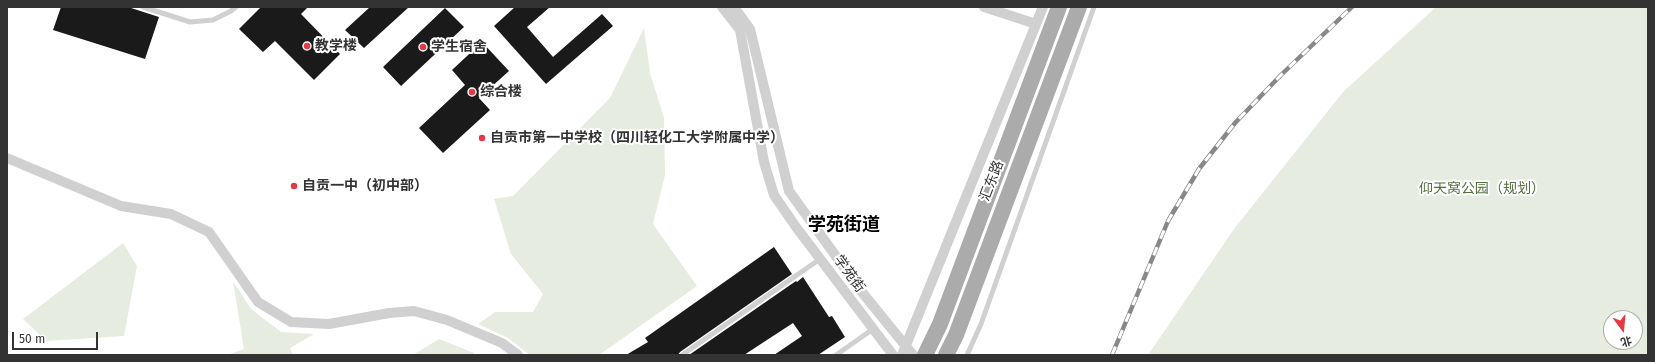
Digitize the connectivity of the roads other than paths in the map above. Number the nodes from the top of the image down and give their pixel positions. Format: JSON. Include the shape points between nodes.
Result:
{"nodes":[{"id":1,"x":143,"y":7,"type":"edge"},
{"id":2,"x":236,"y":7,"type":"edge"},
{"id":3,"x":722,"y":7,"type":"edge"},
{"id":4,"x":734,"y":7,"type":"edge"},
{"id":5,"x":984,"y":7,"type":"edge"},
{"id":6,"x":1043,"y":7,"type":"edge"},
{"id":7,"x":1059,"y":7,"type":"edge"},
{"id":8,"x":1079,"y":7,"type":"edge"},
{"id":9,"x":1094,"y":7,"type":"edge"},
{"id":10,"x":1036,"y":24,"type":"junction"},
{"id":11,"x":7,"y":158,"type":"edge"},
{"id":12,"x":820,"y":259,"type":"junction"},
{"id":13,"x":873,"y":329,"type":"junction"},
{"id":14,"x":907,"y":353,"type":"edge"},
{"id":15,"x":518,"y":355,"type":"edge"},
{"id":16,"x":682,"y":355,"type":"edge"},
{"id":17,"x":836,"y":355,"type":"edge"},
{"id":18,"x":893,"y":355,"type":"edge"},
{"id":19,"x":925,"y":355,"type":"edge"},
{"id":20,"x":946,"y":355,"type":"edge"},
{"id":21,"x":967,"y":355,"type":"edge"}],
"edges":[{"from":1,"to":2,"type":"lane","via":[[190,22],[213,20]]},
{"from":3,"to":12,"type":"street","name":"学苑街","via":[[740,30],[764,162],[774,195]]},
{"from":4,"to":14,"type":"street","name":"学苑街","via":[[750,29],[789,191]]},
{"from":5,"to":10,"type":"street"},
{"from":6,"to":10,"type":"street"},
{"from":7,"to":19,"type":"main road","name":"汇东路","via":[[940,324]]},
{"from":8,"to":20,"type":"main road","name":"汇东路","via":[[956,335]]},
{"from":9,"to":21,"type":"lane","via":[[981,324]]},
{"from":10,"to":14,"type":"street"},
{"from":11,"to":15,"type":"street","via":[[121,206],[171,214],[209,232],[258,302],[291,322],[329,324],[414,311],[461,325],[502,343]]},
{"from":12,"to":13,"type":"street","name":"学苑街"},
{"from":12,"to":16,"type":"lane"},
{"from":13,"to":17,"type":"lane"},
{"from":13,"to":18,"type":"street","name":"学苑街"}]}
